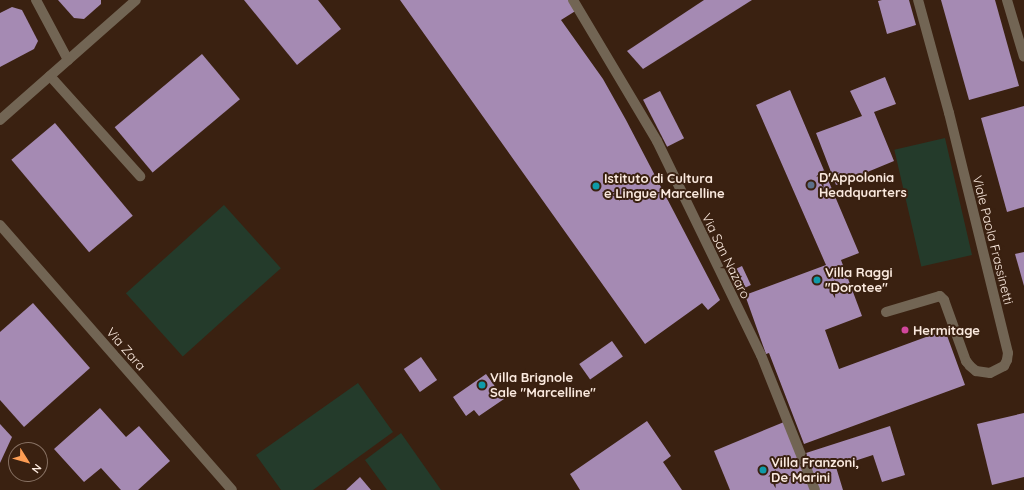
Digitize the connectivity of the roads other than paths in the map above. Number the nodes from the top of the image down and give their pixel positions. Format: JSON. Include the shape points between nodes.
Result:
{"nodes":[{"id":1,"x":36,"y":0,"type":"edge"},
{"id":2,"x":136,"y":0,"type":"edge"},
{"id":3,"x":573,"y":0,"type":"edge"},
{"id":4,"x":918,"y":0,"type":"edge"},
{"id":5,"x":1007,"y":0,"type":"edge"},
{"id":6,"x":1024,"y":57,"type":"edge"},
{"id":7,"x":68,"y":60,"type":"junction"},
{"id":8,"x":50,"y":76,"type":"junction"},
{"id":9,"x":0,"y":120,"type":"edge"},
{"id":10,"x":140,"y":176,"type":"dead end"},
{"id":11,"x":0,"y":225,"type":"edge"},
{"id":12,"x":886,"y":312,"type":"dead end"},
{"id":13,"x":232,"y":490,"type":"edge"},
{"id":14,"x":815,"y":490,"type":"edge"}],
"edges":[{"from":1,"to":7,"type":"street"},
{"from":2,"to":7,"type":"street"},
{"from":3,"to":14,"type":"street","name":"Via San Nazaro","via":[[657,141],[761,355]]},
{"from":4,"to":12,"type":"street","name":"Viale Paola Frassinetti","via":[[951,121],[1008,353],[1007,360],[1004,366],[990,373],[976,371],[970,366],[944,300],[940,296]]},
{"from":5,"to":6,"type":"street"},
{"from":7,"to":8,"type":"street"},
{"from":8,"to":9,"type":"street"},
{"from":8,"to":10,"type":"street"},
{"from":11,"to":13,"type":"street","name":"Via Zara"}]}
